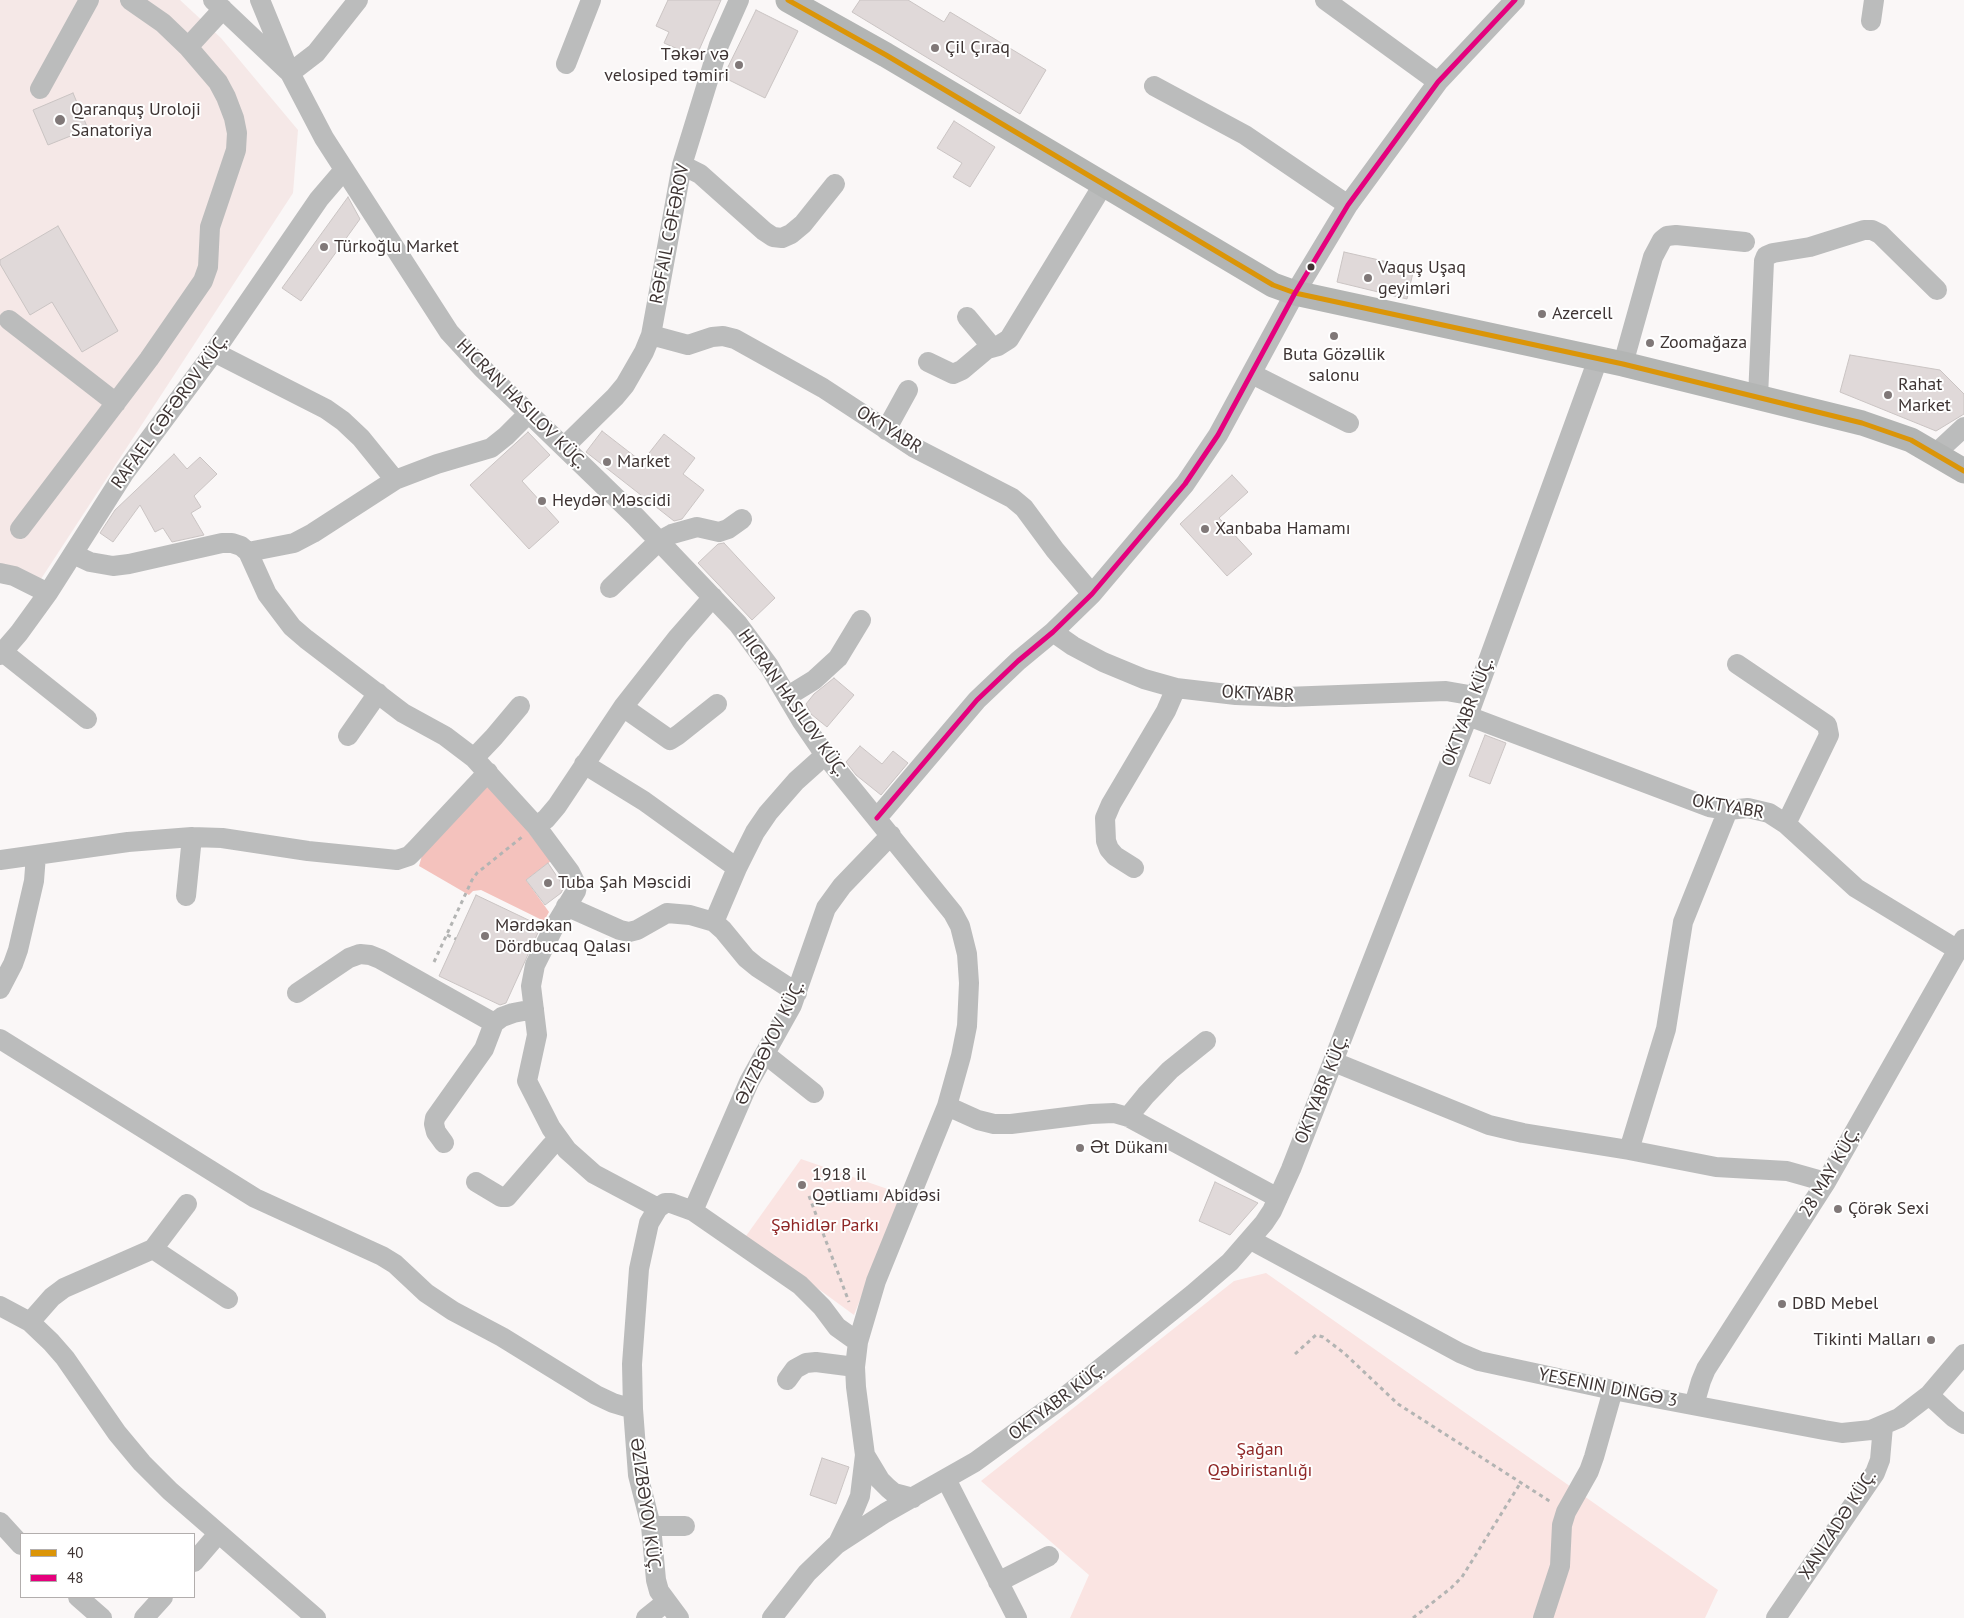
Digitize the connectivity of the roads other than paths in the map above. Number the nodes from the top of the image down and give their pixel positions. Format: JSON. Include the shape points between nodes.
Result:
{"nodes":[{"id":1,"x":90,"y":0,"type":"edge"},
{"id":2,"x":130,"y":0,"type":"edge"},
{"id":3,"x":260,"y":0,"type":"edge"},
{"id":4,"x":358,"y":0,"type":"edge"},
{"id":5,"x":591,"y":0,"type":"edge"},
{"id":6,"x":739,"y":0,"type":"edge"},
{"id":7,"x":788,"y":0,"type":"edge"},
{"id":8,"x":1325,"y":0,"type":"edge"},
{"id":9,"x":1515,"y":0,"type":"edge"},
{"id":10,"x":1874,"y":0,"type":"edge"},
{"id":11,"x":218,"y":4,"type":"edge"},
{"id":12,"x":1870,"y":21,"type":"dead end"},
{"id":13,"x":188,"y":47,"type":"junction"},
{"id":14,"x":566,"y":64,"type":"dead end"},
{"id":15,"x":290,"y":73,"type":"junction"},
{"id":16,"x":1438,"y":82,"type":"junction"},
{"id":17,"x":1154,"y":86,"type":"dead end"},
{"id":18,"x":40,"y":89,"type":"dead end"},
{"id":19,"x":682,"y":165,"type":"junction"},
{"id":20,"x":343,"y":171,"type":"junction"},
{"id":21,"x":835,"y":184,"type":"dead end"},
{"id":22,"x":1103,"y":185,"type":"junction"},
{"id":23,"x":1348,"y":205,"type":"junction"},
{"id":24,"x":1745,"y":242,"type":"dead end"},
{"id":25,"x":1937,"y":290,"type":"dead end"},
{"id":26,"x":1295,"y":293,"type":"junction"},
{"id":27,"x":967,"y":316,"type":"dead end"},
{"id":28,"x":10,"y":320,"type":"dead end"},
{"id":29,"x":651,"y":335,"type":"junction"},
{"id":30,"x":992,"y":347,"type":"junction"},
{"id":31,"x":214,"y":352,"type":"junction"},
{"id":32,"x":1598,"y":359,"type":"junction"},
{"id":33,"x":928,"y":362,"type":"dead end"},
{"id":34,"x":1623,"y":364,"type":"junction"},
{"id":35,"x":1252,"y":374,"type":"junction"},
{"id":36,"x":908,"y":390,"type":"dead end"},
{"id":37,"x":1758,"y":397,"type":"junction"},
{"id":38,"x":116,"y":403,"type":"junction"},
{"id":39,"x":529,"y":413,"type":"junction"},
{"id":40,"x":1349,"y":424,"type":"dead end"},
{"id":41,"x":1964,"y":426,"type":"edge"},
{"id":42,"x":886,"y":430,"type":"junction"},
{"id":43,"x":564,"y":447,"type":"junction"},
{"id":44,"x":1936,"y":454,"type":"junction"},
{"id":45,"x":1964,"y":471,"type":"edge"},
{"id":46,"x":395,"y":480,"type":"junction"},
{"id":47,"x":742,"y":519,"type":"dead end"},
{"id":48,"x":20,"y":529,"type":"dead end"},
{"id":49,"x":659,"y":541,"type":"junction"},
{"id":50,"x":248,"y":552,"type":"junction"},
{"id":51,"x":73,"y":554,"type":"junction"},
{"id":52,"x":0,"y":573,"type":"edge"},
{"id":53,"x":610,"y":588,"type":"dead end"},
{"id":54,"x":48,"y":593,"type":"junction"},
{"id":55,"x":1092,"y":594,"type":"junction"},
{"id":56,"x":713,"y":597,"type":"junction"},
{"id":57,"x":861,"y":620,"type":"dead end"},
{"id":58,"x":1053,"y":632,"type":"junction"},
{"id":59,"x":1,"y":654,"type":"edge"},
{"id":60,"x":1737,"y":664,"type":"dead end"},
{"id":61,"x":1176,"y":688,"type":"junction"},
{"id":62,"x":378,"y":694,"type":"junction"},
{"id":63,"x":788,"y":696,"type":"junction"},
{"id":64,"x":1475,"y":696,"type":"junction"},
{"id":65,"x":717,"y":704,"type":"dead end"},
{"id":66,"x":520,"y":706,"type":"dead end"},
{"id":67,"x":623,"y":708,"type":"junction"},
{"id":68,"x":1468,"y":716,"type":"junction"},
{"id":69,"x":87,"y":719,"type":"dead end"},
{"id":70,"x":348,"y":736,"type":"dead end"},
{"id":71,"x":825,"y":755,"type":"junction"},
{"id":72,"x":584,"y":764,"type":"junction"},
{"id":73,"x":481,"y":765,"type":"junction"},
{"id":74,"x":1728,"y":810,"type":"junction"},
{"id":75,"x":876,"y":818,"type":"junction"},
{"id":76,"x":1786,"y":824,"type":"junction"},
{"id":77,"x":536,"y":826,"type":"junction"},
{"id":78,"x":891,"y":834,"type":"junction"},
{"id":79,"x":192,"y":837,"type":"junction"},
{"id":80,"x":36,"y":855,"type":"junction"},
{"id":81,"x":0,"y":860,"type":"edge"},
{"id":82,"x":737,"y":868,"type":"junction"},
{"id":83,"x":1134,"y":868,"type":"dead end"},
{"id":84,"x":186,"y":896,"type":"dead end"},
{"id":85,"x":566,"y":906,"type":"junction"},
{"id":86,"x":714,"y":922,"type":"junction"},
{"id":87,"x":1961,"y":945,"type":"edge"},
{"id":88,"x":0,"y":989,"type":"edge"},
{"id":89,"x":297,"y":993,"type":"dead end"},
{"id":90,"x":797,"y":993,"type":"junction"},
{"id":91,"x":534,"y":1009,"type":"junction"},
{"id":92,"x":494,"y":1023,"type":"junction"},
{"id":93,"x":0,"y":1039,"type":"edge"},
{"id":94,"x":1206,"y":1041,"type":"dead end"},
{"id":95,"x":766,"y":1054,"type":"junction"},
{"id":96,"x":1334,"y":1062,"type":"junction"},
{"id":97,"x":814,"y":1093,"type":"dead end"},
{"id":98,"x":947,"y":1106,"type":"junction"},
{"id":99,"x":1128,"y":1117,"type":"junction"},
{"id":100,"x":558,"y":1139,"type":"junction"},
{"id":101,"x":444,"y":1143,"type":"dead end"},
{"id":102,"x":1629,"y":1150,"type":"junction"},
{"id":103,"x":476,"y":1182,"type":"dead end"},
{"id":104,"x":1826,"y":1182,"type":"junction"},
{"id":105,"x":1278,"y":1198,"type":"junction"},
{"id":106,"x":187,"y":1204,"type":"dead end"},
{"id":107,"x":658,"y":1208,"type":"junction"},
{"id":108,"x":693,"y":1211,"type":"junction"},
{"id":109,"x":1251,"y":1240,"type":"junction"},
{"id":110,"x":153,"y":1249,"type":"junction"},
{"id":111,"x":228,"y":1299,"type":"dead end"},
{"id":112,"x":0,"y":1306,"type":"edge"},
{"id":113,"x":30,"y":1322,"type":"junction"},
{"id":114,"x":858,"y":1342,"type":"junction"},
{"id":115,"x":1964,"y":1354,"type":"edge"},
{"id":116,"x":855,"y":1367,"type":"junction"},
{"id":117,"x":787,"y":1380,"type":"dead end"},
{"id":118,"x":1612,"y":1390,"type":"junction"},
{"id":119,"x":1929,"y":1395,"type":"junction"},
{"id":120,"x":1694,"y":1405,"type":"junction"},
{"id":121,"x":633,"y":1409,"type":"junction"},
{"id":122,"x":1964,"y":1424,"type":"edge"},
{"id":123,"x":1883,"y":1426,"type":"junction"},
{"id":124,"x":865,"y":1455,"type":"junction"},
{"id":125,"x":946,"y":1480,"type":"junction"},
{"id":126,"x":860,"y":1496,"type":"junction"},
{"id":127,"x":913,"y":1498,"type":"junction"},
{"id":128,"x":885,"y":1513,"type":"junction"},
{"id":129,"x":0,"y":1522,"type":"edge"},
{"id":130,"x":651,"y":1526,"type":"junction"},
{"id":131,"x":685,"y":1526,"type":"dead end"},
{"id":132,"x":218,"y":1534,"type":"junction"},
{"id":133,"x":20,"y":1544,"type":"edge"},
{"id":134,"x":836,"y":1545,"type":"junction"},
{"id":135,"x":1049,"y":1556,"type":"dead end"},
{"id":136,"x":195,"y":1561,"type":"edge"},
{"id":137,"x":998,"y":1582,"type":"junction"},
{"id":138,"x":79,"y":1598,"type":"edge"},
{"id":139,"x":162,"y":1598,"type":"edge"},
{"id":140,"x":666,"y":1602,"type":"junction"},
{"id":141,"x":784,"y":1613,"type":"edge"},
{"id":142,"x":102,"y":1618,"type":"edge"},
{"id":143,"x":144,"y":1618,"type":"edge"},
{"id":144,"x":316,"y":1618,"type":"edge"},
{"id":145,"x":646,"y":1618,"type":"edge"},
{"id":146,"x":680,"y":1618,"type":"edge"},
{"id":147,"x":1017,"y":1618,"type":"edge"},
{"id":148,"x":1542,"y":1618,"type":"edge"},
{"id":149,"x":1776,"y":1618,"type":"edge"}],
"edges":[{"from":1,"to":18,"type":"street"},
{"from":2,"to":13,"type":"street","via":[[163,23]]},
{"from":3,"to":15,"type":"street","name":"HICRAN HASILOV KÜÇ."},
{"from":4,"to":15,"type":"street","via":[[316,52]]},
{"from":5,"to":14,"type":"street"},
{"from":6,"to":19,"type":"street","name":"RƏFAIL CƏFƏROV","via":[[716,52]]},
{"from":7,"to":22,"type":"main road"},
{"from":8,"to":16,"type":"street"},
{"from":9,"to":16,"type":"street"},
{"from":10,"to":12,"type":"street"},
{"from":11,"to":13,"type":"street"},
{"from":11,"to":15,"type":"street"},
{"from":13,"to":38,"type":"street","via":[[218,82],[226,97],[237,133],[236,150],[210,227],[208,267],[203,280]]},
{"from":15,"to":20,"type":"street","name":"HICRAN HASILOV KÜÇ."},
{"from":16,"to":23,"type":"street"},
{"from":17,"to":23,"type":"street","via":[[1245,135]]},
{"from":19,"to":21,"type":"street","via":[[700,174],[773,237],[782,238],[803,224]]},
{"from":19,"to":29,"type":"street","name":"RƏFAIL CƏFƏROV"},
{"from":20,"to":31,"type":"street","name":"RAFAEL CƏFƏROV KÜÇ.","via":[[319,199]]},
{"from":20,"to":39,"type":"street","name":"HICRAN HASILOV KÜÇ.","via":[[449,332]]},
{"from":22,"to":26,"type":"main road","via":[[1273,286]]},
{"from":22,"to":30,"type":"street","via":[[1009,339]]},
{"from":23,"to":26,"type":"street"},
{"from":24,"to":34,"type":"street","via":[[1676,235],[1662,240],[1654,257]]},
{"from":25,"to":37,"type":"street","via":[[1872,230],[1766,256]]},
{"from":26,"to":32,"type":"main road"},
{"from":26,"to":35,"type":"street"},
{"from":27,"to":30,"type":"street"},
{"from":28,"to":38,"type":"street"},
{"from":29,"to":42,"type":"street","name":"OKTYABR","via":[[688,345],[712,337],[735,339],[823,388]]},
{"from":29,"to":43,"type":"street","name":"RƏFAIL CƏFƏROV","via":[[615,397]]},
{"from":30,"to":33,"type":"street","via":[[953,374]]},
{"from":31,"to":46,"type":"street","via":[[326,409],[343,421],[362,438]]},
{"from":31,"to":51,"type":"street","name":"RAFAEL CƏFƏROV KÜÇ.","via":[[125,472]]},
{"from":32,"to":34,"type":"main road"},
{"from":32,"to":64,"type":"street","name":"OKTYABR KÜÇ."},
{"from":34,"to":37,"type":"main road"},
{"from":35,"to":40,"type":"street"},
{"from":35,"to":55,"type":"street","via":[[1200,464]]},
{"from":36,"to":42,"type":"street"},
{"from":37,"to":44,"type":"main road","via":[[1888,431]]},
{"from":38,"to":48,"type":"street"},
{"from":39,"to":43,"type":"street","name":"HICRAN HASILOV KÜÇ."},
{"from":39,"to":46,"type":"street","via":[[491,448]]},
{"from":41,"to":44,"type":"street"},
{"from":42,"to":55,"type":"street","name":"OKTYABR","via":[[1012,498],[1028,513]]},
{"from":43,"to":49,"type":"street","name":"HICRAN HASILOV KÜÇ."},
{"from":44,"to":45,"type":"main road"},
{"from":46,"to":50,"type":"street","via":[[294,543]]},
{"from":47,"to":49,"type":"street","via":[[719,532],[697,527]]},
{"from":49,"to":53,"type":"street"},
{"from":49,"to":56,"type":"street","name":"HICRAN HASILOV KÜÇ."},
{"from":50,"to":51,"type":"street","via":[[232,542],[222,543],[114,566],[90,562]]},
{"from":50,"to":62,"type":"street","via":[[267,594],[292,627]]},
{"from":51,"to":54,"type":"street","name":"RAFAEL CƏFƏROV KÜÇ."},
{"from":52,"to":54,"type":"street","via":[[14,576]]},
{"from":54,"to":59,"type":"street","name":"RAFAEL CƏFƏROV KÜÇ."},
{"from":55,"to":58,"type":"street"},
{"from":56,"to":63,"type":"street","name":"HICRAN HASILOV KÜÇ.","via":[[756,646]]},
{"from":56,"to":67,"type":"street","via":[[678,636]]},
{"from":57,"to":63,"type":"street","via":[[838,658],[814,680]]},
{"from":58,"to":61,"type":"street","name":"OKTYABR","via":[[1103,662]]},
{"from":58,"to":75,"type":"street","via":[[977,700]]},
{"from":59,"to":69,"type":"street"},
{"from":60,"to":76,"type":"street","via":[[1827,725],[1829,735]]},
{"from":61,"to":64,"type":"street","name":"OKTYABR","via":[[1265,696],[1446,691]]},
{"from":61,"to":83,"type":"street","via":[[1106,818],[1109,849]]},
{"from":62,"to":70,"type":"street"},
{"from":62,"to":73,"type":"street","via":[[413,719],[450,738]]},
{"from":63,"to":71,"type":"street","name":"HICRAN HASILOV KÜÇ."},
{"from":64,"to":68,"type":"street","name":"OKTYABR KÜÇ."},
{"from":65,"to":67,"type":"street","via":[[670,740]]},
{"from":66,"to":73,"type":"street","via":[[494,737]]},
{"from":67,"to":72,"type":"street"},
{"from":68,"to":74,"type":"street","name":"OKTYABR","via":[[1684,799]]},
{"from":68,"to":96,"type":"street","name":"OKTYABR KÜÇ."},
{"from":71,"to":75,"type":"street","name":"HICRAN HASILOV KÜÇ."},
{"from":71,"to":82,"type":"street","via":[[768,813]]},
{"from":72,"to":77,"type":"street","via":[[557,806]]},
{"from":72,"to":82,"type":"street","via":[[644,801]]},
{"from":73,"to":77,"type":"street"},
{"from":73,"to":79,"type":"street","via":[[416,849],[409,856],[397,860]]},
{"from":74,"to":76,"type":"street","name":"OKTYABR","via":[[1748,808],[1769,813]]},
{"from":74,"to":102,"type":"street","via":[[1683,922],[1666,1029]]},
{"from":75,"to":78,"type":"street","name":"HICRAN HASILOV KÜÇ."},
{"from":76,"to":87,"type":"street","name":"OKTYABR","via":[[1856,888]]},
{"from":77,"to":85,"type":"street","via":[[576,880],[576,891]]},
{"from":78,"to":90,"type":"street","name":"ƏZIZBƏYOV KÜÇ.","via":[[834,895],[826,908]]},
{"from":78,"to":98,"type":"street","name":"HICRAN HASILOV KÜÇ.","via":[[953,913],[965,939],[969,983],[967,1026]]},
{"from":79,"to":80,"type":"street"},
{"from":79,"to":84,"type":"street"},
{"from":80,"to":81,"type":"street"},
{"from":80,"to":88,"type":"street","via":[[34,880],[18,950]]},
{"from":82,"to":86,"type":"street"},
{"from":85,"to":86,"type":"street","via":[[630,932],[667,913]]},
{"from":85,"to":91,"type":"street","via":[[532,974]]},
{"from":86,"to":90,"type":"street","via":[[752,963]]},
{"from":87,"to":104,"type":"street","name":"28 MAY KÜÇ."},
{"from":89,"to":92,"type":"street","via":[[349,958],[370,954]]},
{"from":90,"to":95,"type":"street","name":"ƏZIZBƏYOV KÜÇ."},
{"from":91,"to":92,"type":"street","via":[[513,1013]]},
{"from":91,"to":100,"type":"street","via":[[537,1035],[527,1081]]},
{"from":92,"to":101,"type":"street","via":[[484,1049],[435,1118],[436,1132]]},
{"from":93,"to":121,"type":"street","via":[[256,1198],[382,1256],[453,1312],[502,1337],[596,1396]]},
{"from":94,"to":99,"type":"street","via":[[1170,1070]]},
{"from":95,"to":97,"type":"street"},
{"from":95,"to":108,"type":"street","name":"ƏZIZBƏYOV KÜÇ.","via":[[750,1082]]},
{"from":96,"to":102,"type":"street","via":[[1489,1125]]},
{"from":96,"to":105,"type":"street","name":"OKTYABR KÜÇ."},
{"from":98,"to":99,"type":"street","via":[[994,1124],[1091,1114],[1114,1113]]},
{"from":98,"to":114,"type":"street","name":"HICRAN HASILOV KÜÇ.","via":[[876,1281]]},
{"from":99,"to":105,"type":"street"},
{"from":100,"to":103,"type":"street","via":[[507,1197],[501,1197]]},
{"from":100,"to":107,"type":"street","via":[[594,1174]]},
{"from":102,"to":104,"type":"street","via":[[1716,1167],[1787,1171]]},
{"from":104,"to":120,"type":"street","name":"28 MAY KÜÇ.","via":[[1706,1369]]},
{"from":105,"to":109,"type":"street","name":"OKTYABR KÜÇ."},
{"from":106,"to":110,"type":"street"},
{"from":107,"to":108,"type":"street","via":[[671,1203]]},
{"from":107,"to":121,"type":"street","name":"ƏZIZBƏYOV KÜÇ.","via":[[650,1223],[639,1269],[632,1364]]},
{"from":108,"to":114,"type":"street","via":[[800,1285],[837,1327]]},
{"from":109,"to":118,"type":"street","via":[[1460,1353],[1497,1365]]},
{"from":109,"to":125,"type":"street","name":"OKTYABR KÜÇ.","via":[[1193,1294],[1068,1395]]},
{"from":110,"to":111,"type":"street"},
{"from":110,"to":113,"type":"street","via":[[64,1288]]},
{"from":112,"to":113,"type":"street"},
{"from":113,"to":132,"type":"street","via":[[65,1358],[142,1463]]},
{"from":114,"to":116,"type":"street","name":"HICRAN HASILOV KÜÇ."},
{"from":115,"to":119,"type":"street"},
{"from":116,"to":117,"type":"street","via":[[806,1362]]},
{"from":116,"to":124,"type":"street","name":"HICRAN HASILOV KÜÇ."},
{"from":118,"to":120,"type":"street"},
{"from":118,"to":148,"type":"street","via":[[1592,1464],[1566,1512],[1561,1534],[1560,1566]]},
{"from":119,"to":122,"type":"street"},
{"from":119,"to":123,"type":"street","via":[[1913,1409]]},
{"from":120,"to":123,"type":"street","via":[[1842,1433]]},
{"from":121,"to":130,"type":"street","name":"ƏZIZBƏYOV KÜÇ.","via":[[638,1476]]},
{"from":123,"to":149,"type":"street","via":[[1880,1460],[1875,1472]]},
{"from":124,"to":126,"type":"street"},
{"from":124,"to":127,"type":"street","via":[[888,1488]]},
{"from":125,"to":127,"type":"street","name":"OKTYABR KÜÇ."},
{"from":125,"to":137,"type":"street"},
{"from":126,"to":128,"type":"street","via":[[871,1509]]},
{"from":126,"to":134,"type":"street"},
{"from":127,"to":128,"type":"street","name":"OKTYABR KÜÇ."},
{"from":128,"to":134,"type":"street","name":"OKTYABR KÜÇ."},
{"from":129,"to":133,"type":"street"},
{"from":130,"to":131,"type":"street"},
{"from":130,"to":140,"type":"street","name":"ƏZIZBƏYOV KÜÇ.","via":[[656,1580]]},
{"from":132,"to":136,"type":"street"},
{"from":132,"to":144,"type":"street"},
{"from":134,"to":141,"type":"street","name":"OKTYABR KÜÇ.","via":[[807,1573]]},
{"from":135,"to":137,"type":"street"},
{"from":137,"to":147,"type":"street"},
{"from":138,"to":142,"type":"street"},
{"from":139,"to":143,"type":"street"},
{"from":140,"to":145,"type":"street"},
{"from":140,"to":146,"type":"street","name":"ƏZIZBƏYOV KÜÇ."}]}
